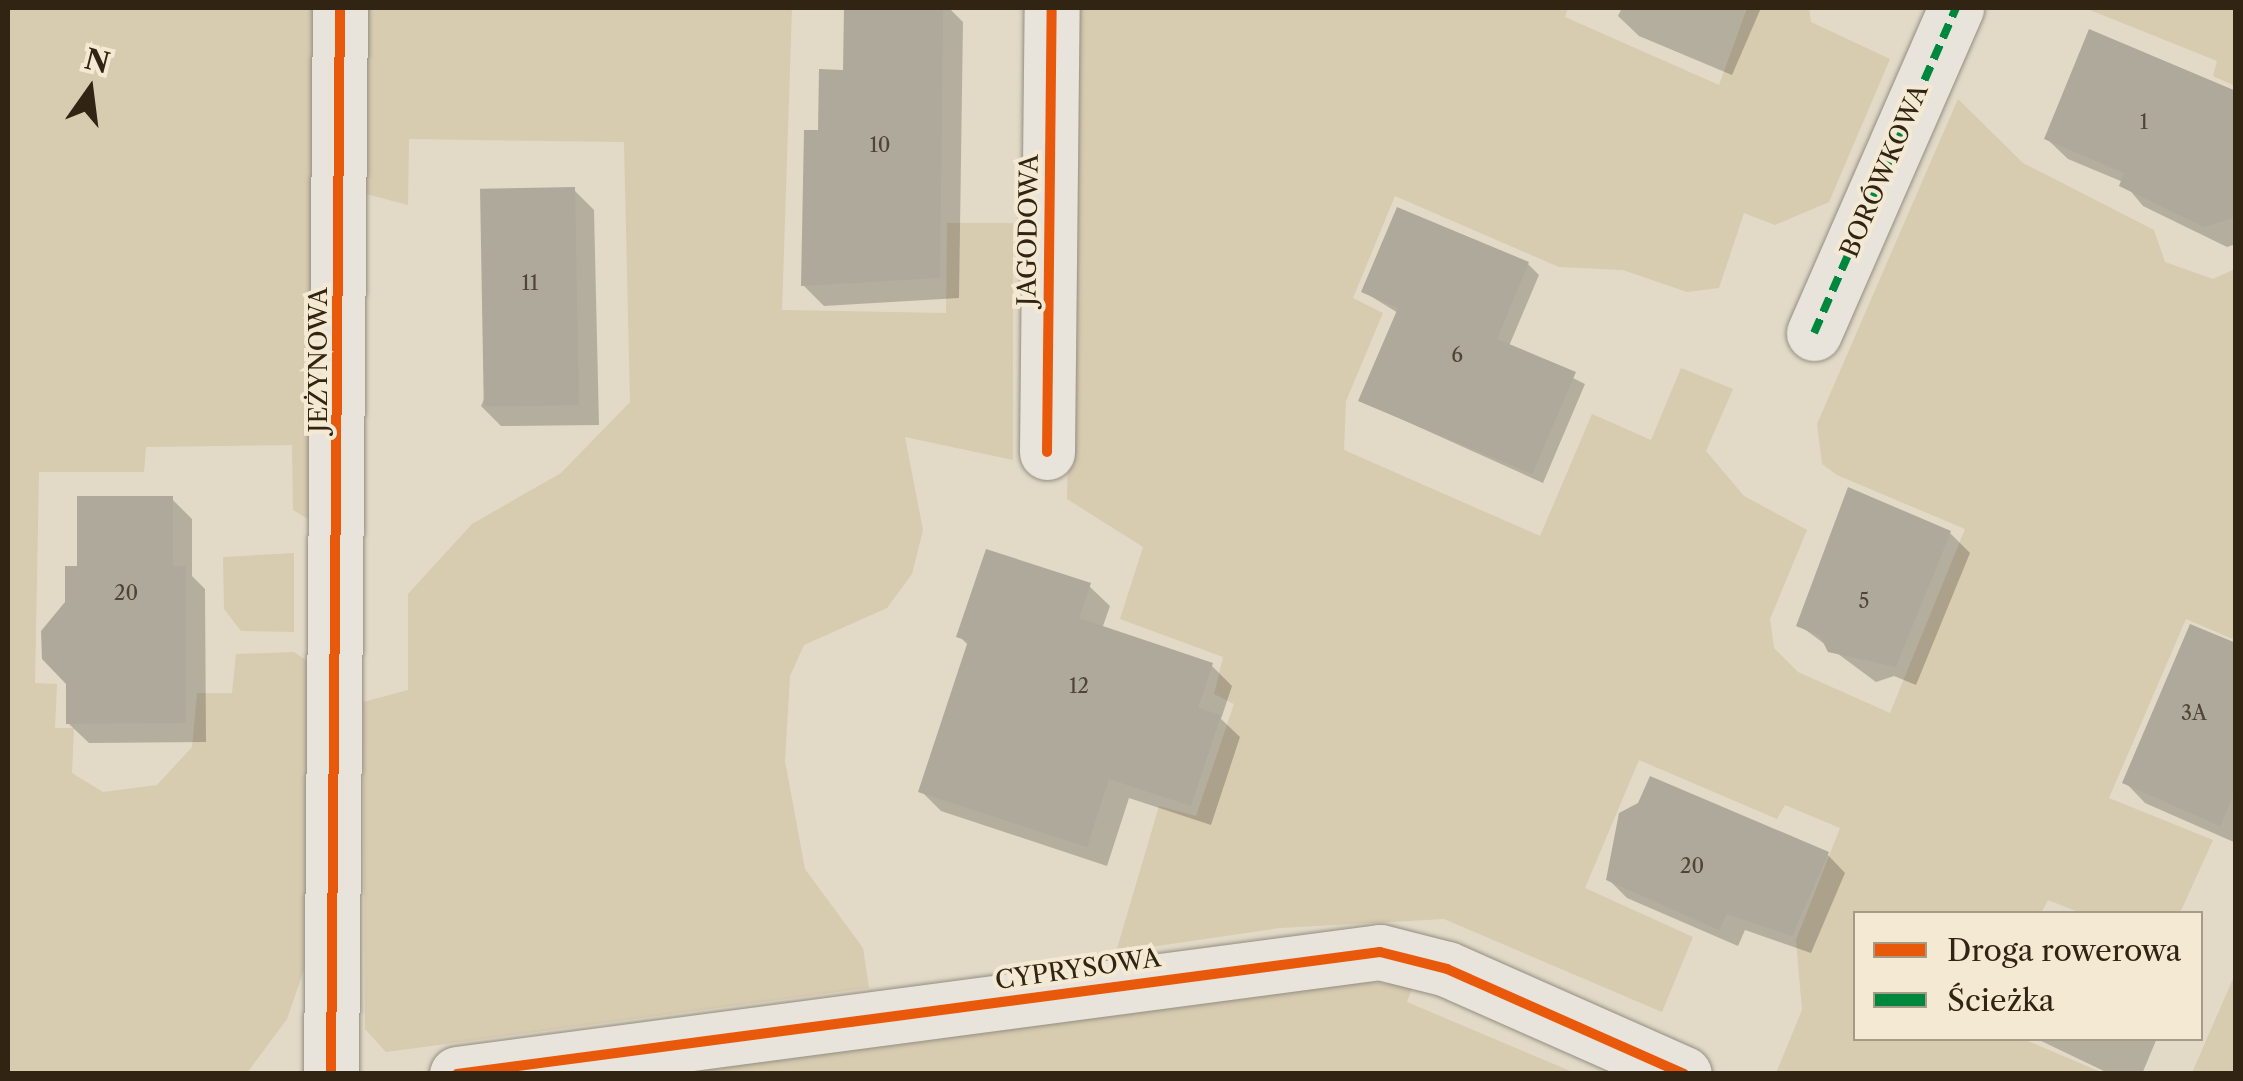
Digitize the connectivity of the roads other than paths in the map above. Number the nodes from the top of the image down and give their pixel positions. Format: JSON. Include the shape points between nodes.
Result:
{"nodes":[{"id":1,"x":340,"y":8,"type":"edge"},
{"id":2,"x":1052,"y":8,"type":"edge"},
{"id":3,"x":1956,"y":8,"type":"edge"},
{"id":4,"x":1814,"y":334,"type":"dead end"},
{"id":5,"x":1047,"y":452,"type":"dead end"},
{"id":6,"x":331,"y":1074,"type":"edge"},
{"id":7,"x":456,"y":1074,"type":"edge"},
{"id":8,"x":1684,"y":1074,"type":"edge"}],
"edges":[{"from":1,"to":6,"type":"street","name":"JEŻYNOWA"},
{"from":2,"to":5,"type":"street","name":"JAGODOWA"},
{"from":3,"to":4,"type":"street","name":"BORÓWKOWA"},
{"from":7,"to":8,"type":"street","name":"CYPRYSOWA","via":[[1354,952],[1447,969]]}]}
